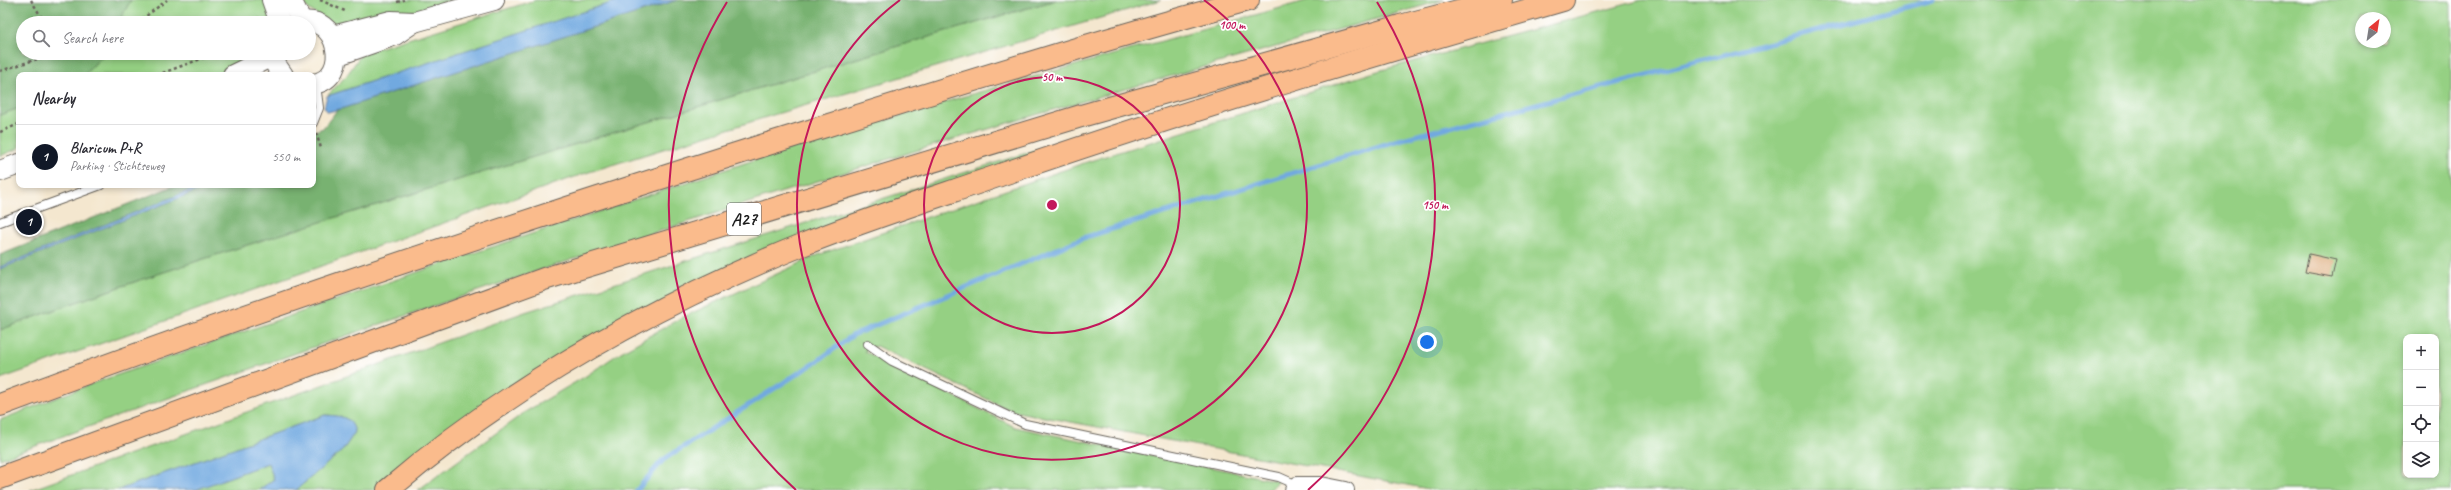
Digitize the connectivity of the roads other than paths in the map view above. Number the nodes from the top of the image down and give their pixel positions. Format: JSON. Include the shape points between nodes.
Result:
{"nodes":[{"id":1,"x":272,"y":0,"type":"edge"},
{"id":2,"x":291,"y":0,"type":"edge"},
{"id":3,"x":494,"y":0,"type":"edge"},
{"id":4,"x":1248,"y":0,"type":"edge"},
{"id":5,"x":1501,"y":0,"type":"edge"},
{"id":6,"x":1563,"y":0,"type":"edge"},
{"id":7,"x":278,"y":16,"type":"edge"},
{"id":8,"x":298,"y":16,"type":"edge"},
{"id":9,"x":414,"y":22,"type":"junction"},
{"id":10,"x":316,"y":24,"type":"edge"},
{"id":11,"x":333,"y":36,"type":"junction"},
{"id":12,"x":338,"y":55,"type":"junction"},
{"id":13,"x":262,"y":60,"type":"edge"},
{"id":14,"x":276,"y":60,"type":"edge"},
{"id":15,"x":239,"y":72,"type":"edge"},
{"id":16,"x":279,"y":72,"type":"edge"},
{"id":17,"x":316,"y":83,"type":"edge"},
{"id":18,"x":316,"y":94,"type":"edge"},
{"id":19,"x":316,"y":116,"type":"edge"},
{"id":20,"x":16,"y":165,"type":"edge"},
{"id":21,"x":0,"y":171,"type":"edge"},
{"id":22,"x":93,"y":188,"type":"edge"},
{"id":23,"x":0,"y":222,"type":"edge"},
{"id":24,"x":868,"y":344,"type":"dead end"},
{"id":25,"x":0,"y":405,"type":"edge"},
{"id":26,"x":0,"y":478,"type":"edge"},
{"id":27,"x":1295,"y":488,"type":"edge"},
{"id":28,"x":388,"y":490,"type":"edge"},
{"id":29,"x":1346,"y":490,"type":"edge"}],
"edges":[{"from":1,"to":7,"type":"street"},
{"from":2,"to":8,"type":"street"},
{"from":3,"to":9,"type":"street"},
{"from":4,"to":25,"type":"highway","via":[[1086,45],[513,224],[129,357]]},
{"from":5,"to":26,"type":"highway","number":"A27","via":[[1081,116],[544,279]]},
{"from":6,"to":28,"type":"highway","number":"A27","via":[[1374,55],[1112,137],[800,246],[663,308],[602,342],[492,411]]},
{"from":9,"to":11,"type":"street","via":[[391,21]]},
{"from":9,"to":12,"type":"street","via":[[395,35]]},
{"from":10,"to":11,"type":"street"},
{"from":11,"to":12,"type":"street"},
{"from":12,"to":17,"type":"street","via":[[335,68],[327,78]]},
{"from":13,"to":15,"type":"street"},
{"from":14,"to":16,"type":"street"},
{"from":18,"to":19,"type":"lane","via":[[319,108]]},
{"from":20,"to":21,"type":"street"},
{"from":22,"to":23,"type":"lane"},
{"from":24,"to":27,"type":"lane","via":[[892,361],[1025,424],[1279,477]]},
{"from":27,"to":29,"type":"street","via":[[1321,485]]}]}
